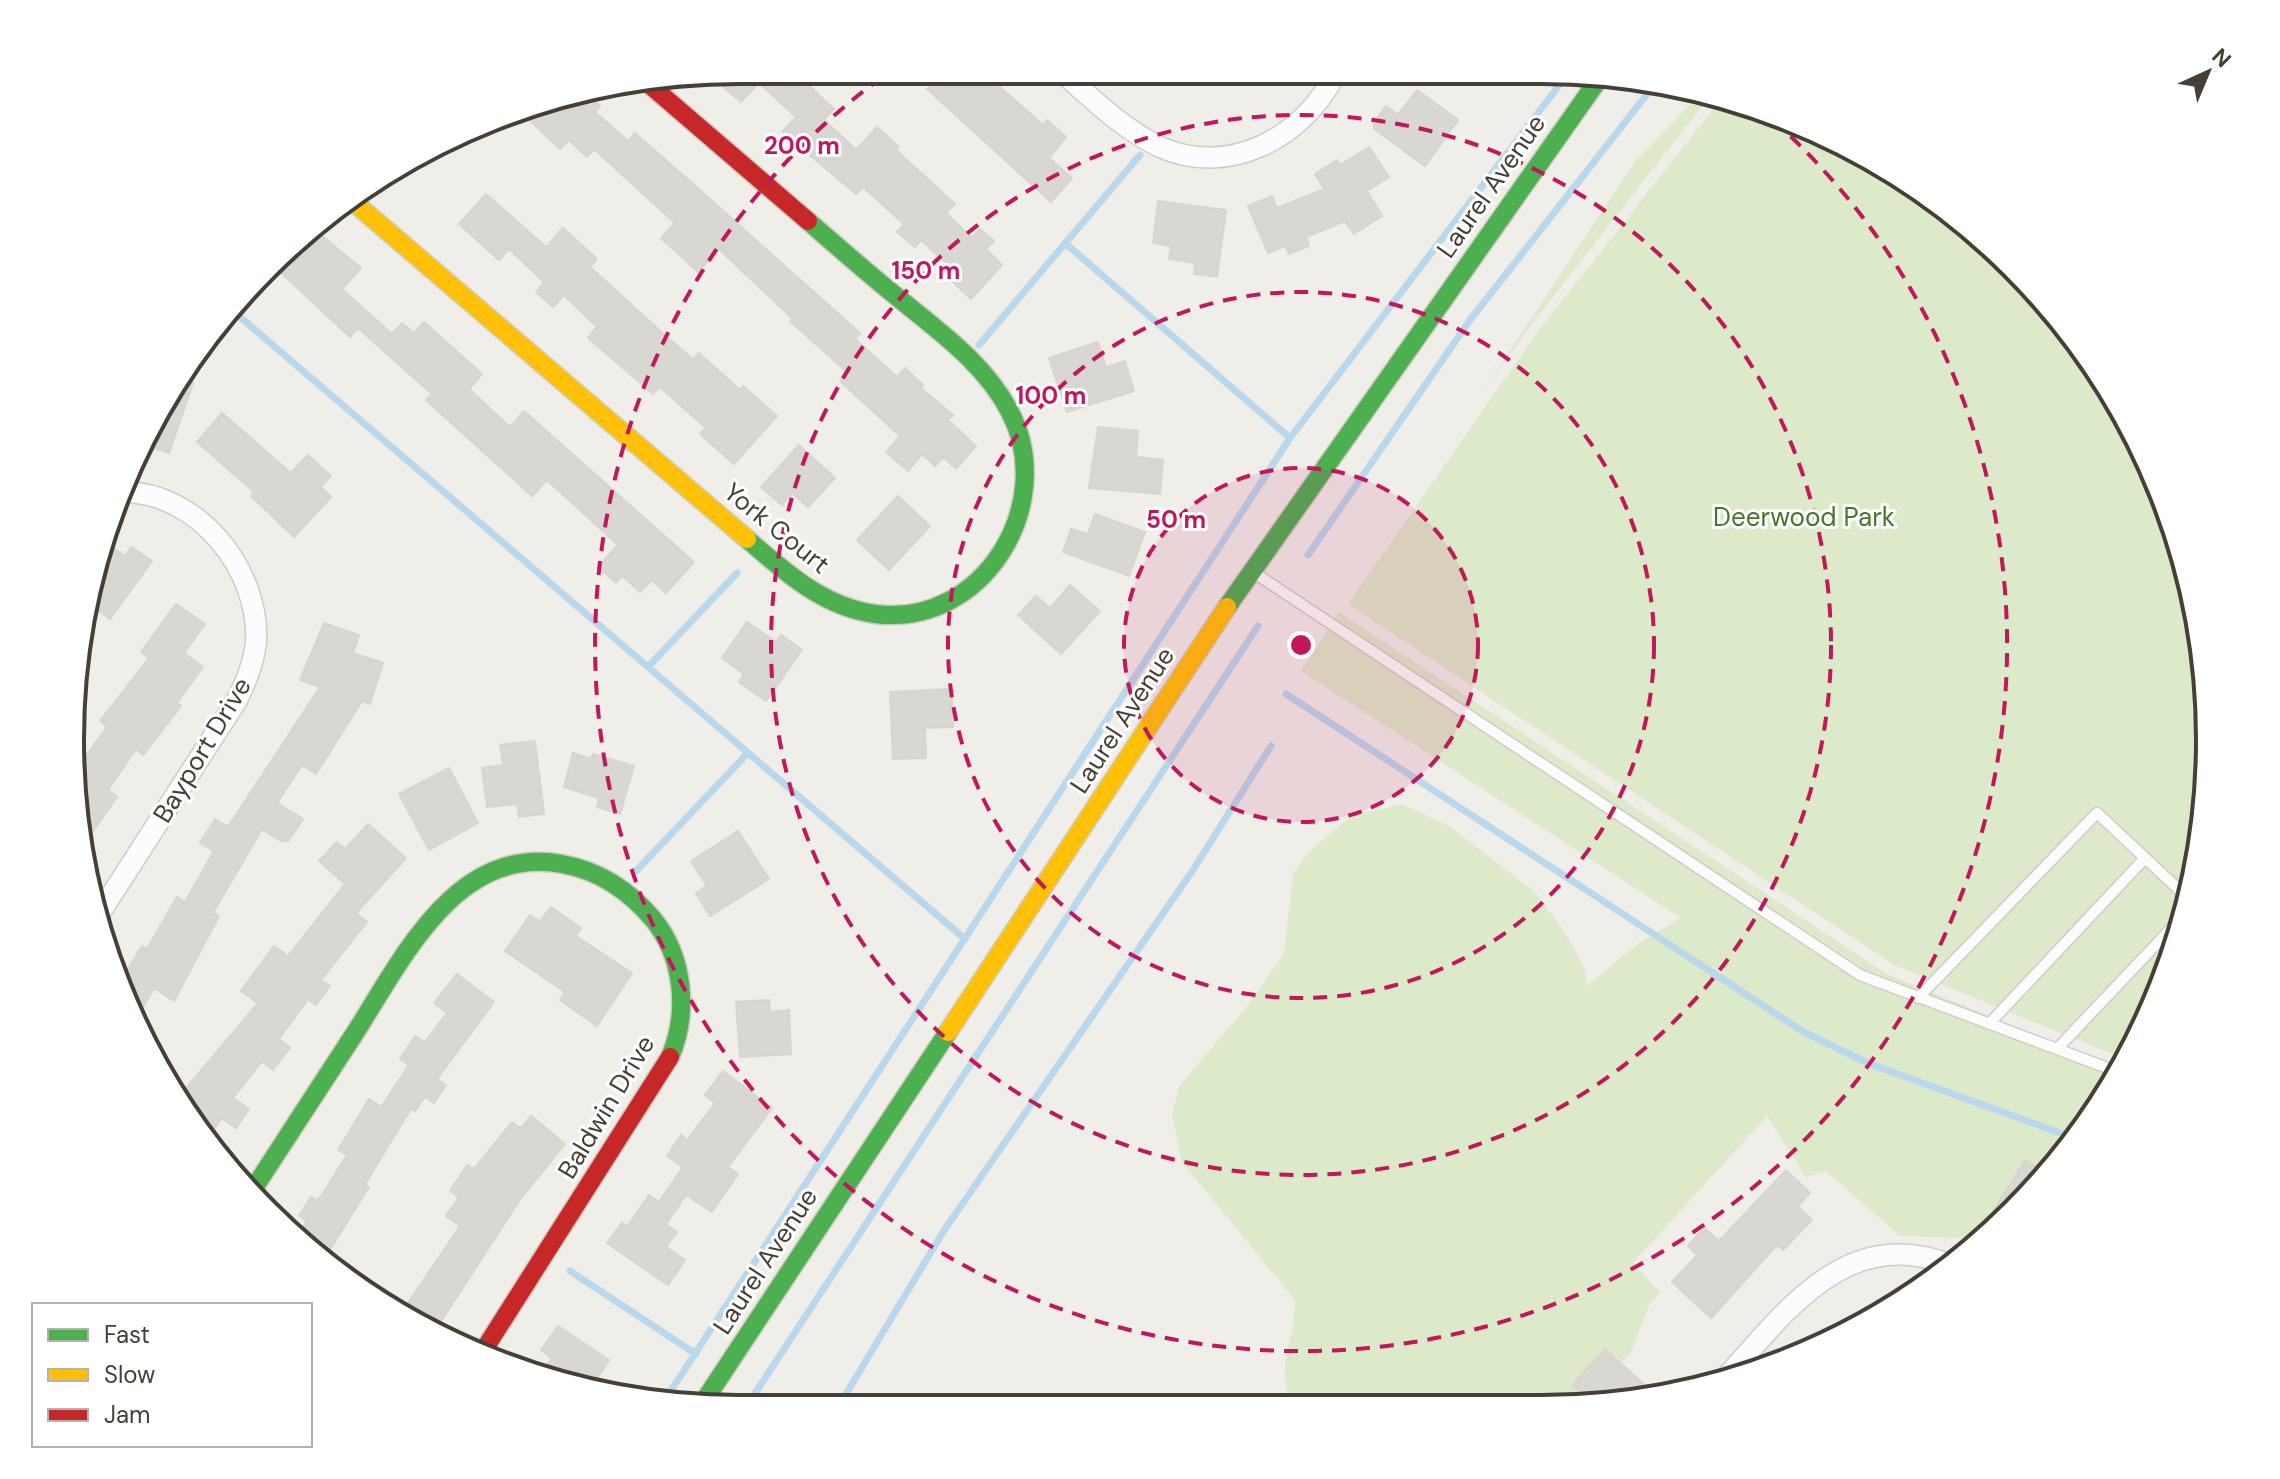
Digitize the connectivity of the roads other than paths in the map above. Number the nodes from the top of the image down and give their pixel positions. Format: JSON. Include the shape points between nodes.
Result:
{"nodes":[{"id":1,"x":1076,"y":84,"type":"edge"},
{"id":2,"x":1329,"y":84,"type":"edge"},
{"id":3,"x":1594,"y":86,"type":"edge"},
{"id":4,"x":656,"y":90,"type":"edge"},
{"id":5,"x":358,"y":206,"type":"edge"},
{"id":6,"x":132,"y":494,"type":"edge"},
{"id":7,"x":1251,"y":571,"type":"junction"},
{"id":8,"x":2145,"y":858,"type":"junction"},
{"id":9,"x":2178,"y":889,"type":"edge"},
{"id":10,"x":105,"y":905,"type":"edge"},
{"id":11,"x":2166,"y":934,"type":"edge"},
{"id":12,"x":1918,"y":998,"type":"junction"},
{"id":13,"x":1989,"y":1024,"type":"junction"},
{"id":14,"x":2057,"y":1049,"type":"junction"},
{"id":15,"x":2107,"y":1068,"type":"edge"},
{"id":16,"x":257,"y":1183,"type":"edge"},
{"id":17,"x":1940,"y":1260,"type":"edge"},
{"id":18,"x":488,"y":1344,"type":"edge"},
{"id":19,"x":1739,"y":1364,"type":"edge"},
{"id":20,"x":708,"y":1394,"type":"edge"}],
"edges":[{"from":1,"to":2,"type":"street","via":[[1132,131],[1162,148],[1195,156],[1229,156],[1276,140],[1315,107]]},
{"from":3,"to":7,"type":"street","name":"Laurel Avenue"},
{"from":4,"to":5,"type":"street","name":"York Court","via":[[966,356],[1010,411],[1028,469],[1020,522],[998,560],[960,595],[936,608],[887,616],[858,613],[799,584]]},
{"from":6,"to":10,"type":"street","name":"Bayport Drive","via":[[164,501],[211,530],[246,582],[256,642],[237,700]]},
{"from":7,"to":12,"type":"lane","via":[[1817,950],[1860,975]]},
{"from":7,"to":20,"type":"street","name":"Laurel Avenue"},
{"from":8,"to":9,"type":"lane"},
{"from":8,"to":12,"type":"lane","via":[[2097,813]]},
{"from":8,"to":13,"type":"lane"},
{"from":11,"to":14,"type":"lane"},
{"from":12,"to":13,"type":"lane"},
{"from":13,"to":14,"type":"lane"},
{"from":14,"to":15,"type":"lane"},
{"from":16,"to":18,"type":"street","name":"Baldwin Drive","via":[[422,930],[455,895],[494,871],[537,861],[591,870],[629,892],[660,926],[675,957],[681,1020],[675,1045],[663,1072]]},
{"from":17,"to":19,"type":"street","via":[[1876,1255],[1847,1265],[1801,1297]]}]}
